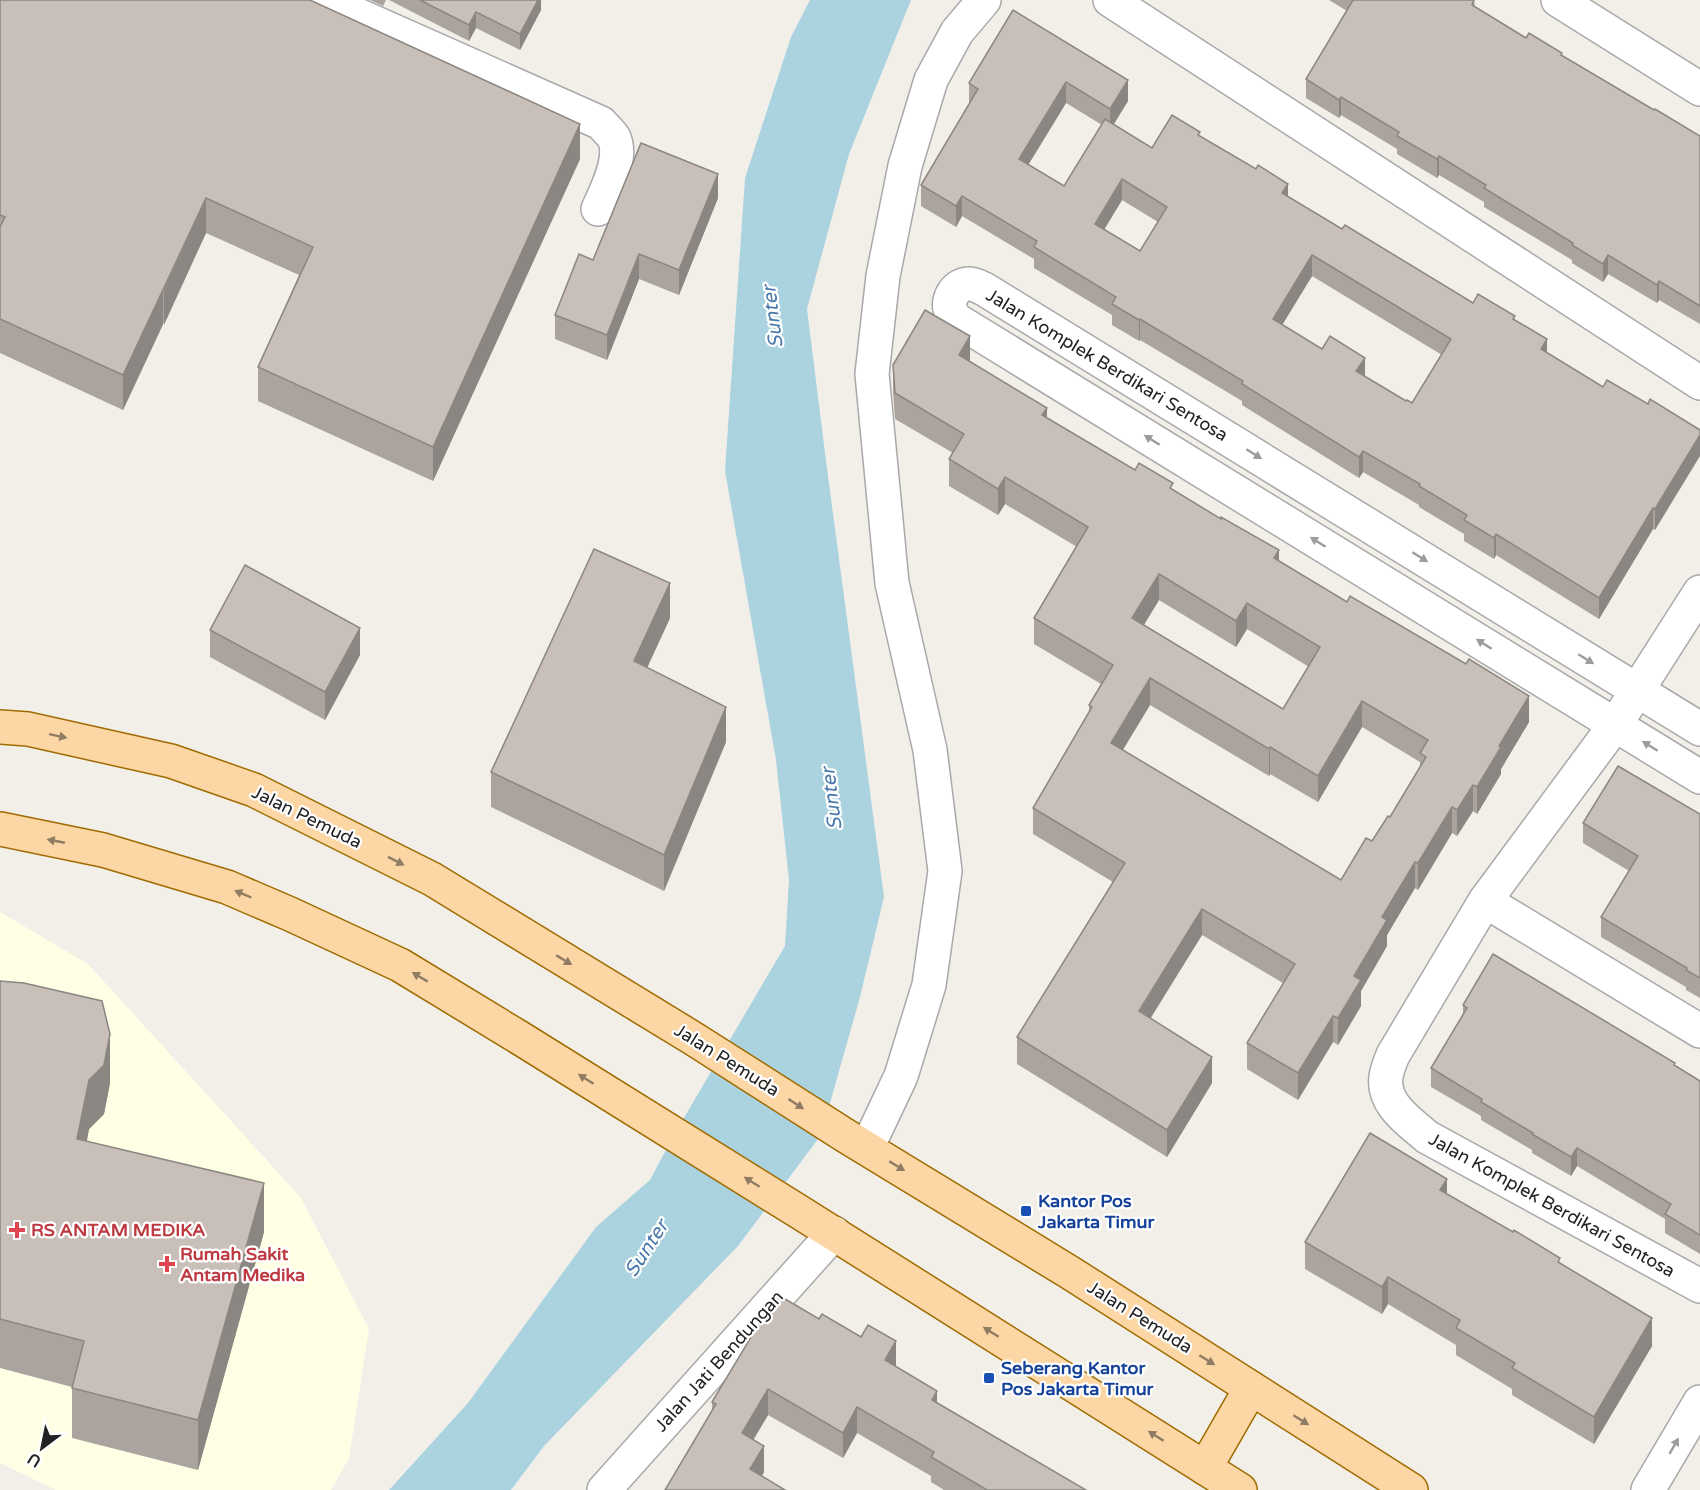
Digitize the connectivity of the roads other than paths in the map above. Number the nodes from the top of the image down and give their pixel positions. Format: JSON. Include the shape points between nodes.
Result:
{"nodes":[{"id":1,"x":324,"y":0,"type":"edge"},
{"id":2,"x":984,"y":0,"type":"edge"},
{"id":3,"x":1110,"y":0,"type":"edge"},
{"id":4,"x":1558,"y":0,"type":"edge"},
{"id":5,"x":1700,"y":89,"type":"edge"},
{"id":6,"x":598,"y":209,"type":"dead end"},
{"id":7,"x":1700,"y":383,"type":"edge"},
{"id":8,"x":1700,"y":592,"type":"edge"},
{"id":9,"x":1638,"y":690,"type":"junction"},
{"id":10,"x":1615,"y":725,"type":"junction"},
{"id":11,"x":0,"y":727,"type":"edge"},
{"id":12,"x":1700,"y":729,"type":"edge"},
{"id":13,"x":1700,"y":777,"type":"edge"},
{"id":14,"x":0,"y":830,"type":"edge"},
{"id":15,"x":1485,"y":901,"type":"junction"},
{"id":16,"x":1700,"y":1031,"type":"edge"},
{"id":17,"x":857,"y":1142,"type":"junction"},
{"id":18,"x":834,"y":1233,"type":"junction"},
{"id":19,"x":1700,"y":1286,"type":"edge"},
{"id":20,"x":1251,"y":1388,"type":"junction"},
{"id":21,"x":1700,"y":1402,"type":"edge"},
{"id":22,"x":1205,"y":1468,"type":"junction"},
{"id":23,"x":604,"y":1490,"type":"edge"},
{"id":24,"x":1240,"y":1490,"type":"edge"},
{"id":25,"x":1411,"y":1490,"type":"edge"},
{"id":26,"x":1648,"y":1490,"type":"edge"}],
"edges":[{"from":1,"to":6,"type":"street","via":[[601,123],[614,138],[616,156]]},
{"from":2,"to":17,"type":"street","via":[[957,32],[931,80],[905,166],[883,276],[872,374],[892,583],[930,750],[945,871],[929,985],[901,1076]]},
{"from":3,"to":7,"type":"street"},
{"from":4,"to":5,"type":"street"},
{"from":8,"to":9,"type":"street","name":"Jalan Komplek Berdikari Sentosa"},
{"from":9,"to":10,"type":"street","name":"Jalan Komplek Berdikari Sentosa"},
{"from":10,"to":9,"type":"street","name":"Jalan Komplek Berdikari Sentosa","one_way":true,"via":[[955,319],[950,298],[962,285],[984,289]]},
{"from":9,"to":12,"type":"street","name":"Jalan Komplek Berdikari Sentosa"},
{"from":13,"to":10,"type":"street","name":"Jalan Komplek Berdikari Sentosa","one_way":true},
{"from":10,"to":15,"type":"street","name":"Jalan Komplek Berdikari Sentosa"},
{"from":11,"to":17,"type":"main road","name":"Jalan Pemuda","one_way":true,"via":[[28,729],[171,761],[254,790],[432,879]]},
{"from":18,"to":14,"type":"main road","one_way":true,"via":[[400,966],[227,887],[103,850]]},
{"from":15,"to":16,"type":"street"},
{"from":15,"to":19,"type":"street","name":"Jalan Komplek Berdikari Sentosa","via":[[1393,1055],[1385,1079],[1389,1099],[1427,1137]]},
{"from":17,"to":20,"type":"main road","name":"Jalan Pemuda","one_way":true},
{"from":22,"to":18,"type":"main road","one_way":true},
{"from":18,"to":23,"type":"street","name":"Jalan Jati Bendungan"},
{"from":20,"to":22,"type":"main road"},
{"from":20,"to":25,"type":"main road","name":"Jalan Pemuda","one_way":true},
{"from":26,"to":21,"type":"street","one_way":true},
{"from":22,"to":24,"type":"main road"}]}
